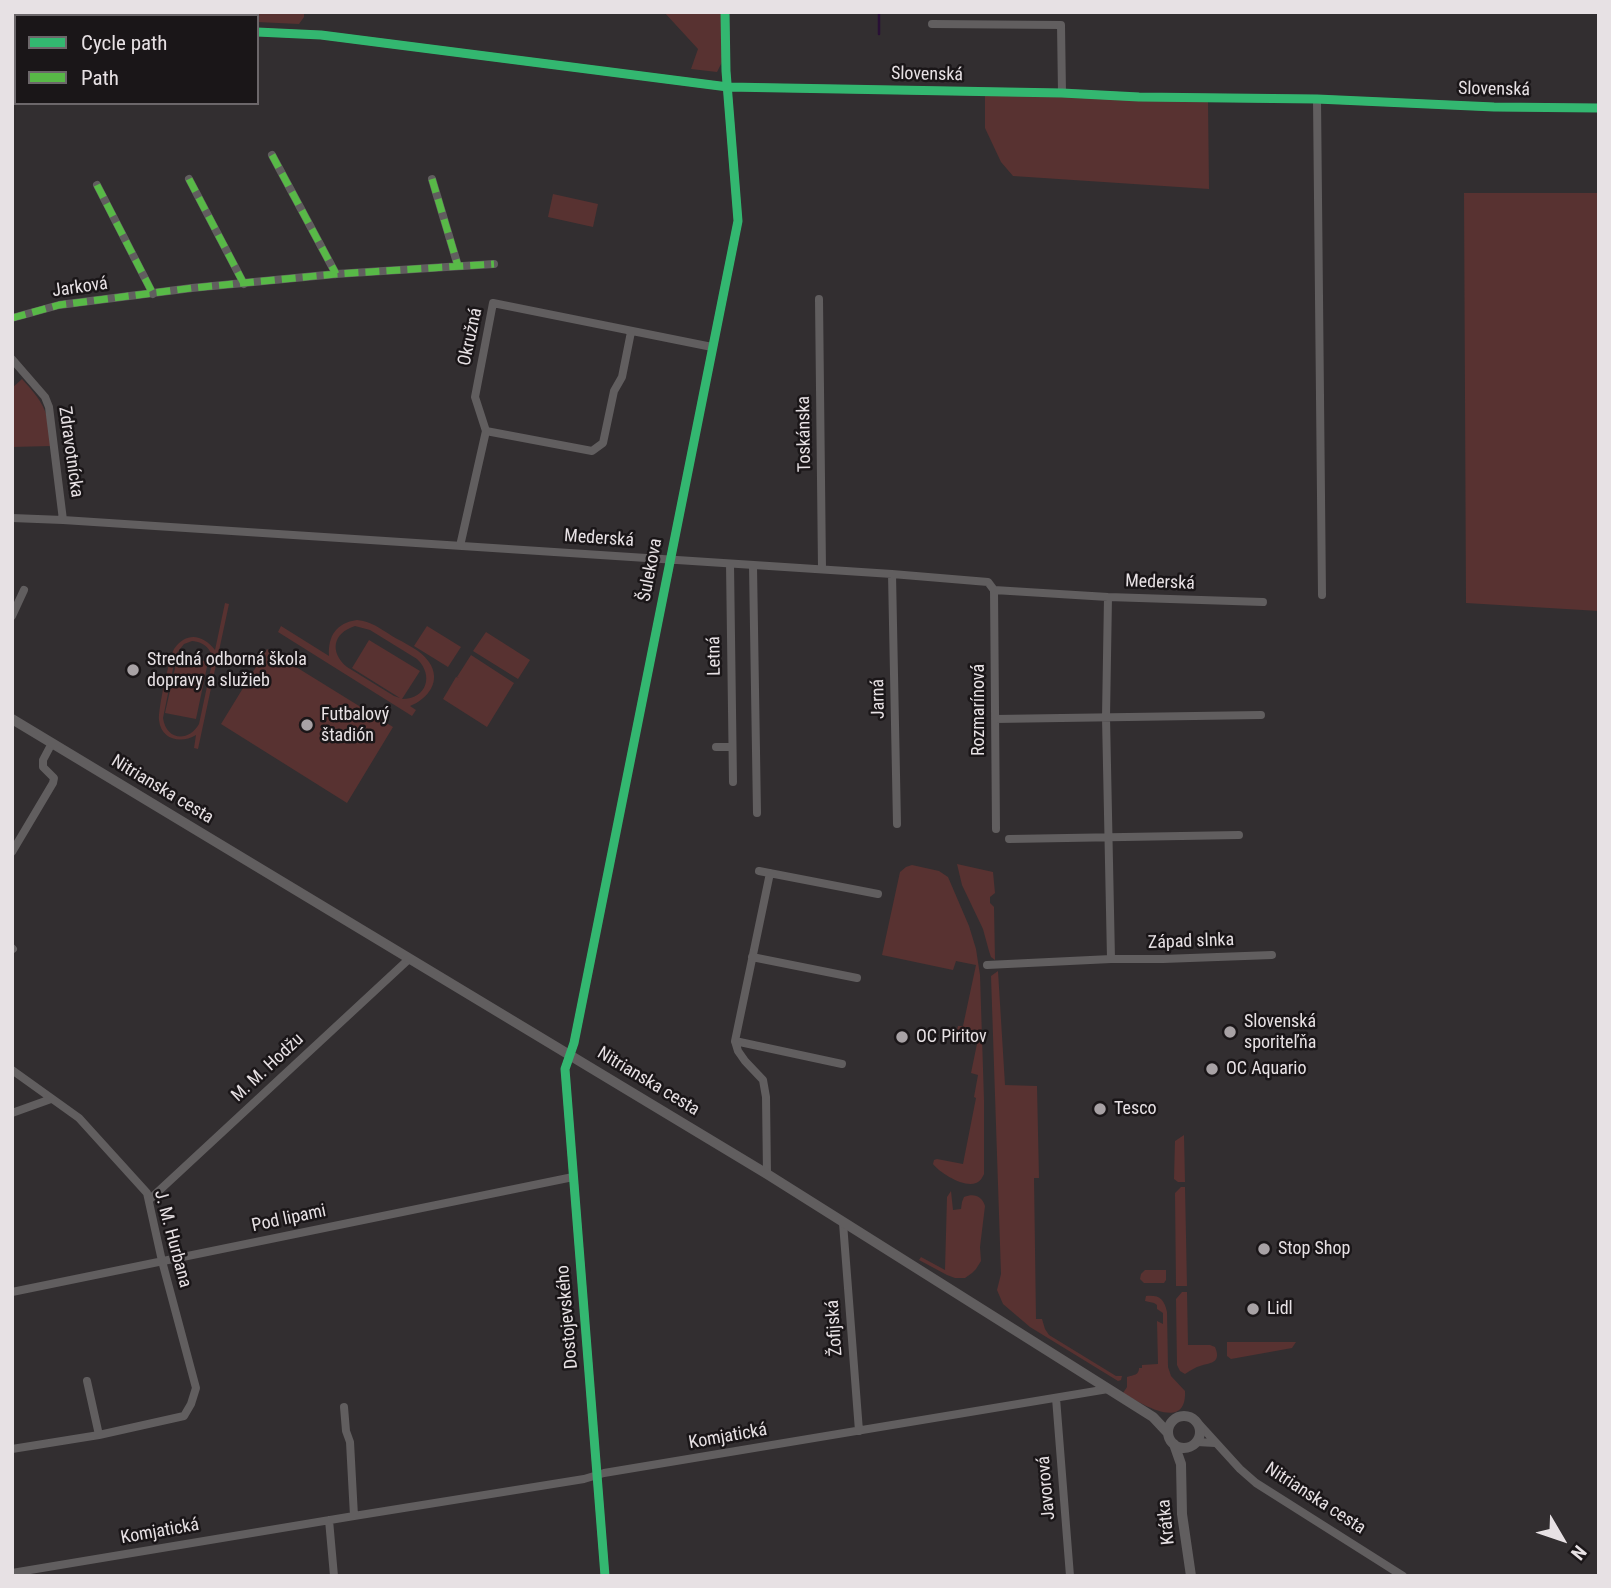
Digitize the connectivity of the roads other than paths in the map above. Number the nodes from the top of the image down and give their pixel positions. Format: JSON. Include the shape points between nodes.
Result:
{"nodes":[{"id":1,"x":725,"y":12,"type":"edge"},
{"id":2,"x":932,"y":24,"type":"dead end"},
{"id":3,"x":259,"y":32,"type":"edge"},
{"id":4,"x":728,"y":87,"type":"junction"},
{"id":5,"x":1062,"y":93,"type":"junction"},
{"id":6,"x":1317,"y":99,"type":"junction"},
{"id":7,"x":1599,"y":108,"type":"edge"},
{"id":8,"x":272,"y":155,"type":"dead end"},
{"id":9,"x":190,"y":179,"type":"dead end"},
{"id":10,"x":432,"y":180,"type":"dead end"},
{"id":11,"x":97,"y":185,"type":"dead end"},
{"id":12,"x":494,"y":264,"type":"dead end"},
{"id":13,"x":458,"y":266,"type":"junction"},
{"id":14,"x":335,"y":274,"type":"junction"},
{"id":15,"x":244,"y":284,"type":"junction"},
{"id":16,"x":153,"y":294,"type":"junction"},
{"id":17,"x":819,"y":299,"type":"dead end"},
{"id":18,"x":12,"y":318,"type":"edge"},
{"id":19,"x":631,"y":332,"type":"junction"},
{"id":20,"x":712,"y":347,"type":"junction"},
{"id":21,"x":12,"y":359,"type":"edge"},
{"id":22,"x":486,"y":431,"type":"junction"},
{"id":23,"x":12,"y":519,"type":"edge"},
{"id":24,"x":63,"y":520,"type":"junction"},
{"id":25,"x":460,"y":546,"type":"junction"},
{"id":26,"x":669,"y":560,"type":"junction"},
{"id":27,"x":730,"y":564,"type":"junction"},
{"id":28,"x":753,"y":565,"type":"junction"},
{"id":29,"x":822,"y":569,"type":"junction"},
{"id":30,"x":892,"y":574,"type":"junction"},
{"id":31,"x":24,"y":590,"type":"dead end"},
{"id":32,"x":994,"y":590,"type":"junction"},
{"id":33,"x":1322,"y":595,"type":"dead end"},
{"id":34,"x":1108,"y":597,"type":"junction"},
{"id":35,"x":1263,"y":602,"type":"dead end"},
{"id":36,"x":12,"y":616,"type":"edge"},
{"id":37,"x":1261,"y":715,"type":"dead end"},
{"id":38,"x":1106,"y":717,"type":"junction"},
{"id":39,"x":12,"y":719,"type":"edge"},
{"id":40,"x":995,"y":719,"type":"junction"},
{"id":41,"x":52,"y":743,"type":"junction"},
{"id":42,"x":716,"y":747,"type":"dead end"},
{"id":43,"x":732,"y":747,"type":"junction"},
{"id":44,"x":733,"y":782,"type":"dead end"},
{"id":45,"x":757,"y":813,"type":"dead end"},
{"id":46,"x":897,"y":824,"type":"dead end"},
{"id":47,"x":996,"y":829,"type":"dead end"},
{"id":48,"x":1239,"y":835,"type":"dead end"},
{"id":49,"x":1109,"y":837,"type":"junction"},
{"id":50,"x":1009,"y":839,"type":"dead end"},
{"id":51,"x":12,"y":852,"type":"edge"},
{"id":52,"x":759,"y":871,"type":"dead end"},
{"id":53,"x":771,"y":873,"type":"junction"},
{"id":54,"x":878,"y":894,"type":"dead end"},
{"id":55,"x":1272,"y":955,"type":"dead end"},
{"id":56,"x":752,"y":957,"type":"junction"},
{"id":57,"x":409,"y":959,"type":"junction"},
{"id":58,"x":1111,"y":959,"type":"junction"},
{"id":59,"x":987,"y":965,"type":"dead end"},
{"id":60,"x":857,"y":978,"type":"dead end"},
{"id":61,"x":735,"y":1041,"type":"junction"},
{"id":62,"x":758,"y":1046,"type":"junction"},
{"id":63,"x":569,"y":1056,"type":"junction"},
{"id":64,"x":842,"y":1064,"type":"dead end"},
{"id":65,"x":749,"y":1065,"type":"junction"},
{"id":66,"x":12,"y":1070,"type":"edge"},
{"id":67,"x":51,"y":1099,"type":"junction"},
{"id":68,"x":12,"y":1113,"type":"edge"},
{"id":69,"x":767,"y":1174,"type":"junction"},
{"id":70,"x":573,"y":1177,"type":"junction"},
{"id":71,"x":149,"y":1200,"type":"junction"},
{"id":72,"x":843,"y":1223,"type":"junction"},
{"id":73,"x":162,"y":1261,"type":"junction"},
{"id":74,"x":12,"y":1292,"type":"edge"},
{"id":75,"x":87,"y":1381,"type":"dead end"},
{"id":76,"x":1108,"y":1389,"type":"junction"},
{"id":77,"x":1056,"y":1398,"type":"junction"},
{"id":78,"x":344,"y":1407,"type":"dead end"},
{"id":79,"x":1153,"y":1417,"type":"junction"},
{"id":80,"x":1174,"y":1420,"type":"junction"},
{"id":81,"x":1199,"y":1424,"type":"junction"},
{"id":82,"x":859,"y":1431,"type":"junction"},
{"id":83,"x":1168,"y":1433,"type":"junction"},
{"id":84,"x":99,"y":1435,"type":"junction"},
{"id":85,"x":1215,"y":1443,"type":"junction"},
{"id":86,"x":1174,"y":1444,"type":"junction"},
{"id":87,"x":1194,"y":1445,"type":"junction"},
{"id":88,"x":12,"y":1449,"type":"edge"},
{"id":89,"x":1181,"y":1464,"type":"junction"},
{"id":90,"x":597,"y":1475,"type":"junction"},
{"id":91,"x":354,"y":1516,"type":"junction"},
{"id":92,"x":329,"y":1520,"type":"junction"},
{"id":93,"x":12,"y":1573,"type":"edge"},
{"id":94,"x":334,"y":1576,"type":"edge"},
{"id":95,"x":605,"y":1576,"type":"edge"},
{"id":96,"x":1070,"y":1576,"type":"edge"},
{"id":97,"x":1191,"y":1576,"type":"edge"},
{"id":98,"x":1403,"y":1576,"type":"edge"}],
"edges":[{"from":1,"to":4,"type":"street","name":"Šulekova"},
{"from":2,"to":5,"type":"street","via":[[1061,25]]},
{"from":3,"to":4,"type":"street","name":"Slovenská","via":[[321,35]]},
{"from":4,"to":5,"type":"street","name":"Slovenská"},
{"from":4,"to":20,"type":"street","name":"Šulekova","via":[[738,221]]},
{"from":5,"to":6,"type":"street","name":"Slovenská"},
{"from":6,"to":7,"type":"street","name":"Slovenská"},
{"from":6,"to":33,"type":"street"},
{"from":8,"to":14,"type":"street"},
{"from":9,"to":15,"type":"street"},
{"from":10,"to":13,"type":"street"},
{"from":11,"to":16,"type":"street"},
{"from":12,"to":13,"type":"street","name":"Jarková"},
{"from":13,"to":14,"type":"street","name":"Jarková"},
{"from":14,"to":15,"type":"street","name":"Jarková"},
{"from":15,"to":16,"type":"street","name":"Jarková"},
{"from":16,"to":18,"type":"street","name":"Jarková","via":[[59,305]]},
{"from":17,"to":29,"type":"street","name":"Toskánska"},
{"from":19,"to":20,"type":"street","name":"Okružná"},
{"from":19,"to":22,"type":"street","via":[[603,443],[592,451]]},
{"from":19,"to":22,"type":"street","name":"Okružná","via":[[493,303],[475,397]]},
{"from":20,"to":26,"type":"street","name":"Šulekova"},
{"from":21,"to":24,"type":"street","name":"Zdravotnícka","via":[[49,407]]},
{"from":22,"to":25,"type":"street"},
{"from":23,"to":24,"type":"street","name":"Mederská"},
{"from":24,"to":25,"type":"street","name":"Mederská"},
{"from":25,"to":26,"type":"street","name":"Mederská"},
{"from":26,"to":27,"type":"street","name":"Mederská"},
{"from":26,"to":63,"type":"street","name":"Šulekova"},
{"from":27,"to":28,"type":"street","name":"Mederská"},
{"from":27,"to":43,"type":"street","name":"Letná"},
{"from":28,"to":29,"type":"street","name":"Mederská"},
{"from":28,"to":45,"type":"street"},
{"from":29,"to":30,"type":"street","name":"Mederská"},
{"from":30,"to":32,"type":"street","name":"Mederská","via":[[988,582]]},
{"from":30,"to":46,"type":"street","name":"Jarná"},
{"from":31,"to":36,"type":"street"},
{"from":32,"to":34,"type":"street","name":"Mederská"},
{"from":32,"to":40,"type":"street","name":"Rozmarínová"},
{"from":34,"to":35,"type":"street","name":"Mederská"},
{"from":34,"to":38,"type":"street"},
{"from":37,"to":38,"type":"street"},
{"from":38,"to":40,"type":"street"},
{"from":38,"to":49,"type":"street"},
{"from":39,"to":41,"type":"main road","name":"Nitrianska cesta"},
{"from":40,"to":47,"type":"street","name":"Rozmarínová"},
{"from":41,"to":51,"type":"street","via":[[43,767],[53,782]]},
{"from":41,"to":57,"type":"main road","name":"Nitrianska cesta"},
{"from":42,"to":43,"type":"street"},
{"from":43,"to":44,"type":"street","name":"Letná"},
{"from":48,"to":49,"type":"street"},
{"from":49,"to":50,"type":"street"},
{"from":49,"to":58,"type":"street"},
{"from":52,"to":53,"type":"street"},
{"from":53,"to":54,"type":"street"},
{"from":53,"to":56,"type":"street"},
{"from":55,"to":58,"type":"street","name":"Západ slnka"},
{"from":56,"to":60,"type":"street"},
{"from":56,"to":61,"type":"street"},
{"from":57,"to":63,"type":"main road","name":"Nitrianska cesta"},
{"from":57,"to":71,"type":"street","name":"M. M. Hodžu"},
{"from":58,"to":59,"type":"street","name":"Západ slnka"},
{"from":61,"to":62,"type":"street"},
{"from":61,"to":65,"type":"street"},
{"from":62,"to":64,"type":"street"},
{"from":62,"to":65,"type":"street","via":[[749,1055]]},
{"from":63,"to":69,"type":"main road","name":"Nitrianska cesta"},
{"from":63,"to":70,"type":"street","name":"Dostojevského","via":[[565,1069]]},
{"from":65,"to":69,"type":"street","via":[[764,1080]]},
{"from":66,"to":67,"type":"street","name":"J. M. Hurbana"},
{"from":67,"to":68,"type":"street"},
{"from":67,"to":71,"type":"street","name":"J. M. Hurbana","via":[[79,1118]]},
{"from":69,"to":72,"type":"main road","name":"Nitrianska cesta"},
{"from":70,"to":73,"type":"street","name":"Pod lipami"},
{"from":70,"to":90,"type":"street","name":"Dostojevského"},
{"from":71,"to":73,"type":"street","name":"J. M. Hurbana"},
{"from":72,"to":76,"type":"main road","name":"Nitrianska cesta"},
{"from":72,"to":82,"type":"street","name":"Žofijská"},
{"from":73,"to":74,"type":"street","name":"Pod lipami"},
{"from":73,"to":84,"type":"street","name":"J. M. Hurbana","via":[[195,1388],[191,1404],[184,1416]]},
{"from":75,"to":84,"type":"street"},
{"from":76,"to":77,"type":"street","name":"Komjatická"},
{"from":76,"to":79,"type":"main road","name":"Nitrianska cesta"},
{"from":77,"to":82,"type":"street","name":"Komjatická"},
{"from":77,"to":96,"type":"street","name":"Javorová"},
{"from":78,"to":91,"type":"street"},
{"from":79,"to":80,"type":"main road","name":"Nitrianska cesta"},
{"from":79,"to":83,"type":"main road","name":"Nitrianska cesta"},
{"from":80,"to":81,"type":"main road","via":[[1188,1416]]},
{"from":80,"to":83,"type":"main road"},
{"from":81,"to":85,"type":"street","name":"Nitrianska cesta"},
{"from":81,"to":87,"type":"main road"},
{"from":82,"to":90,"type":"street","name":"Komjatická"},
{"from":83,"to":86,"type":"main road"},
{"from":84,"to":88,"type":"street"},
{"from":85,"to":87,"type":"street"},
{"from":85,"to":98,"type":"street","name":"Nitrianska cesta","via":[[1256,1483]]},
{"from":86,"to":87,"type":"main road","via":[[1182,1448]]},
{"from":86,"to":89,"type":"main road","name":"Krátka"},
{"from":87,"to":89,"type":"main road"},
{"from":89,"to":97,"type":"main road","name":"Krátka"},
{"from":90,"to":91,"type":"street","name":"Komjatická"},
{"from":90,"to":95,"type":"street","name":"Dostojevského"},
{"from":91,"to":92,"type":"street","name":"Komjatická"},
{"from":92,"to":93,"type":"street","name":"Komjatická"},
{"from":92,"to":94,"type":"street"}]}
